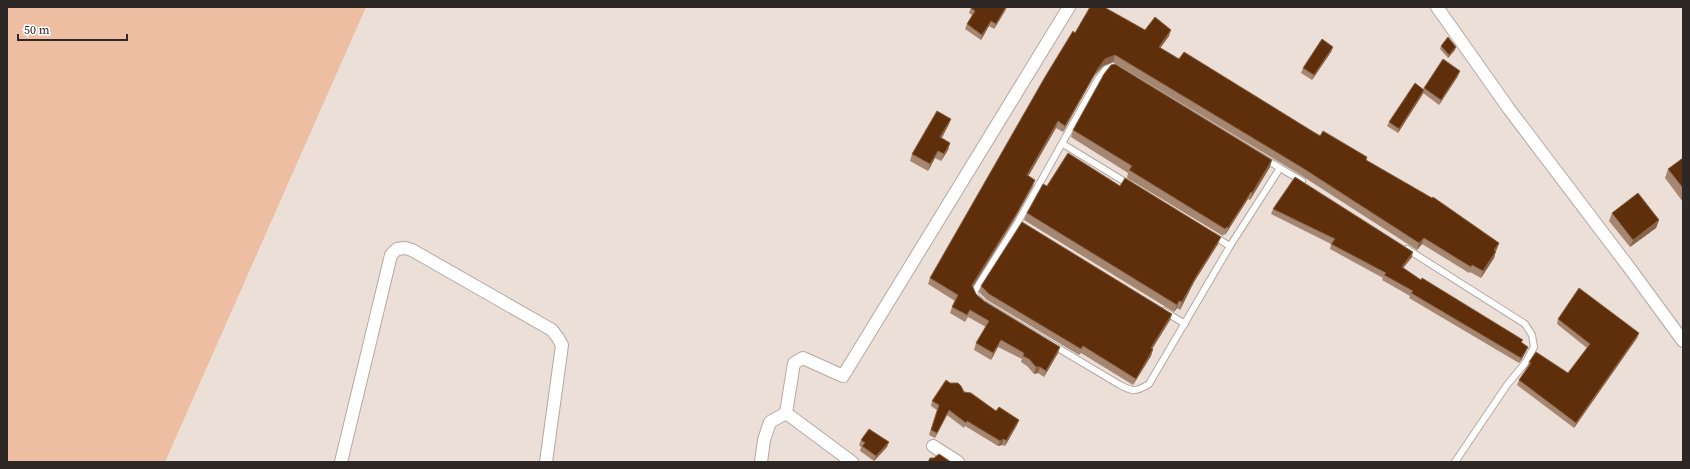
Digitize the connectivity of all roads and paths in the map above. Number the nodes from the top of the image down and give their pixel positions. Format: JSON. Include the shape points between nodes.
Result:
{"nodes":[{"id":1,"x":1069,"y":7,"type":"edge"},
{"id":2,"x":1437,"y":7,"type":"edge"},
{"id":3,"x":1063,"y":144,"type":"junction"},
{"id":4,"x":1280,"y":168,"type":"junction"},
{"id":5,"x":1307,"y":185,"type":"edge"},
{"id":6,"x":1136,"y":189,"type":"edge"},
{"id":7,"x":1018,"y":222,"type":"junction"},
{"id":8,"x":1025,"y":226,"type":"edge"},
{"id":9,"x":1210,"y":234,"type":"edge"},
{"id":10,"x":1399,"y":244,"type":"edge"},
{"id":11,"x":1230,"y":246,"type":"junction"},
{"id":12,"x":1158,"y":308,"type":"edge"},
{"id":13,"x":1185,"y":324,"type":"junction"},
{"id":14,"x":1683,"y":341,"type":"edge"},
{"id":15,"x":786,"y":413,"type":"junction"},
{"id":16,"x":934,"y":446,"type":"dead end"},
{"id":17,"x":341,"y":462,"type":"edge"},
{"id":18,"x":546,"y":462,"type":"edge"},
{"id":19,"x":761,"y":462,"type":"edge"},
{"id":20,"x":852,"y":462,"type":"edge"},
{"id":21,"x":958,"y":462,"type":"edge"},
{"id":22,"x":1455,"y":462,"type":"edge"}],
"edges":[{"from":1,"to":15,"type":"street","via":[[843,376],[803,358],[794,362]]},
{"from":2,"to":14,"type":"street","via":[[1509,109]]},
{"from":3,"to":4,"type":"lane","via":[[1098,79],[1106,69],[1113,66]]},
{"from":3,"to":6,"type":"lane"},
{"from":3,"to":7,"type":"lane"},
{"from":4,"to":5,"type":"lane"},
{"from":4,"to":11,"type":"lane"},
{"from":7,"to":8,"type":"lane"},
{"from":7,"to":13,"type":"lane","via":[[974,292],[984,304],[1130,390],[1139,391],[1149,384]]},
{"from":9,"to":11,"type":"lane"},
{"from":10,"to":22,"type":"lane","via":[[1525,324],[1532,335],[1534,347],[1526,362],[1507,385]]},
{"from":11,"to":13,"type":"lane"},
{"from":12,"to":13,"type":"lane"},
{"from":15,"to":19,"type":"street","via":[[770,422]]},
{"from":15,"to":20,"type":"street"},
{"from":16,"to":21,"type":"street"},
{"from":17,"to":18,"type":"street","via":[[392,255],[397,249],[405,248],[452,271],[552,330],[558,338],[562,346]]}]}
